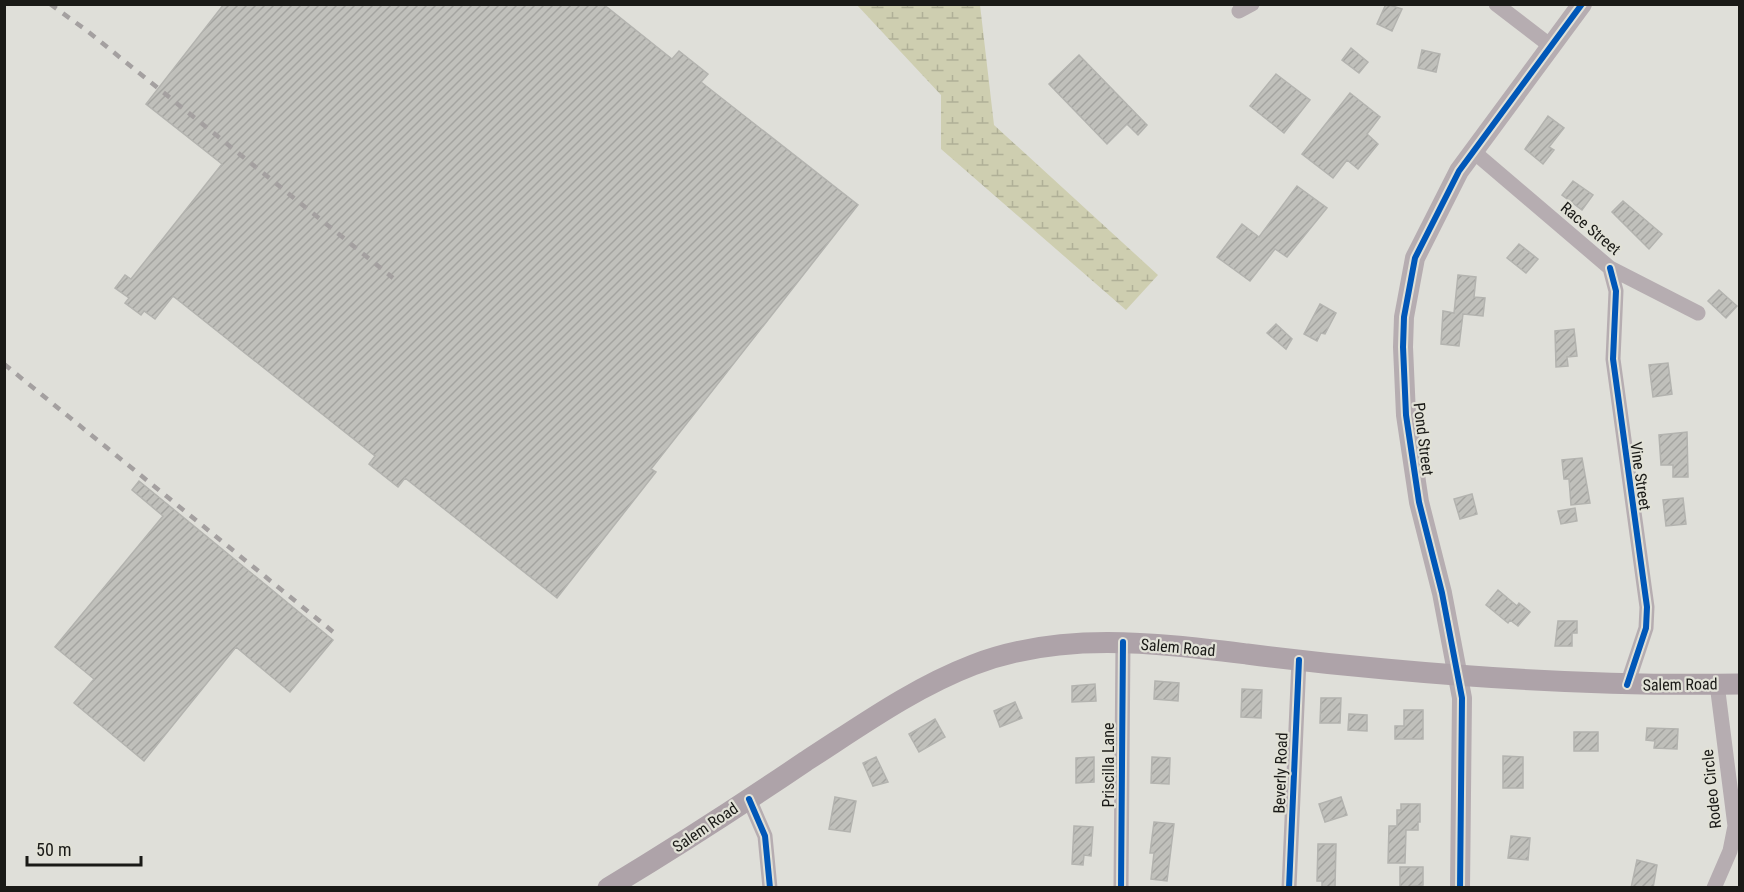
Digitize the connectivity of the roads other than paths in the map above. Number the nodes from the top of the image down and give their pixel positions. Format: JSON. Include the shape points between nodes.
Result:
{"nodes":[{"id":1,"x":1496,"y":4,"type":"edge"},
{"id":2,"x":1582,"y":4,"type":"edge"},
{"id":3,"x":1552,"y":47,"type":"junction"},
{"id":4,"x":1474,"y":152,"type":"junction"},
{"id":5,"x":1610,"y":268,"type":"junction"},
{"id":6,"x":1698,"y":313,"type":"dead end"},
{"id":7,"x":1123,"y":642,"type":"junction"},
{"id":8,"x":1299,"y":660,"type":"junction"},
{"id":9,"x":1456,"y":675,"type":"junction"},
{"id":10,"x":1717,"y":684,"type":"junction"},
{"id":11,"x":1740,"y":684,"type":"edge"},
{"id":12,"x":1627,"y":685,"type":"junction"},
{"id":13,"x":749,"y":799,"type":"junction"},
{"id":14,"x":608,"y":888,"type":"edge"},
{"id":15,"x":770,"y":888,"type":"edge"},
{"id":16,"x":1121,"y":888,"type":"edge"},
{"id":17,"x":1289,"y":888,"type":"edge"},
{"id":18,"x":1460,"y":888,"type":"edge"},
{"id":19,"x":1714,"y":888,"type":"edge"}],
"edges":[{"from":1,"to":3,"type":"street"},
{"from":2,"to":3,"type":"street","name":"Pond Street"},
{"from":3,"to":4,"type":"street","name":"Pond Street"},
{"from":4,"to":5,"type":"street","name":"Race Street"},
{"from":4,"to":9,"type":"street","name":"Pond Street","via":[[1459,171],[1415,258],[1404,317],[1406,415],[1419,502],[1442,593]]},
{"from":5,"to":6,"type":"street","name":"Race Street"},
{"from":5,"to":12,"type":"street","name":"Vine Street","via":[[1616,291],[1613,358],[1647,607],[1646,628]]},
{"from":7,"to":8,"type":"main road","name":"Salem Road"},
{"from":7,"to":13,"type":"main road","name":"Salem Road","via":[[1056,645],[972,665],[874,717]]},
{"from":7,"to":16,"type":"street","name":"Priscilla Lane"},
{"from":8,"to":9,"type":"main road","name":"Salem Road"},
{"from":8,"to":17,"type":"street","name":"Beverly Road"},
{"from":9,"to":12,"type":"main road","name":"Salem Road"},
{"from":9,"to":18,"type":"street","name":"Pond Street","via":[[1462,698]]},
{"from":10,"to":11,"type":"main road","name":"Salem Road"},
{"from":10,"to":12,"type":"main road","name":"Salem Road"},
{"from":10,"to":19,"type":"street","name":"Rodeo Circle","via":[[1735,826],[1730,851]]},
{"from":13,"to":14,"type":"main road","name":"Salem Road"},
{"from":13,"to":15,"type":"street","via":[[765,836]]}]}
